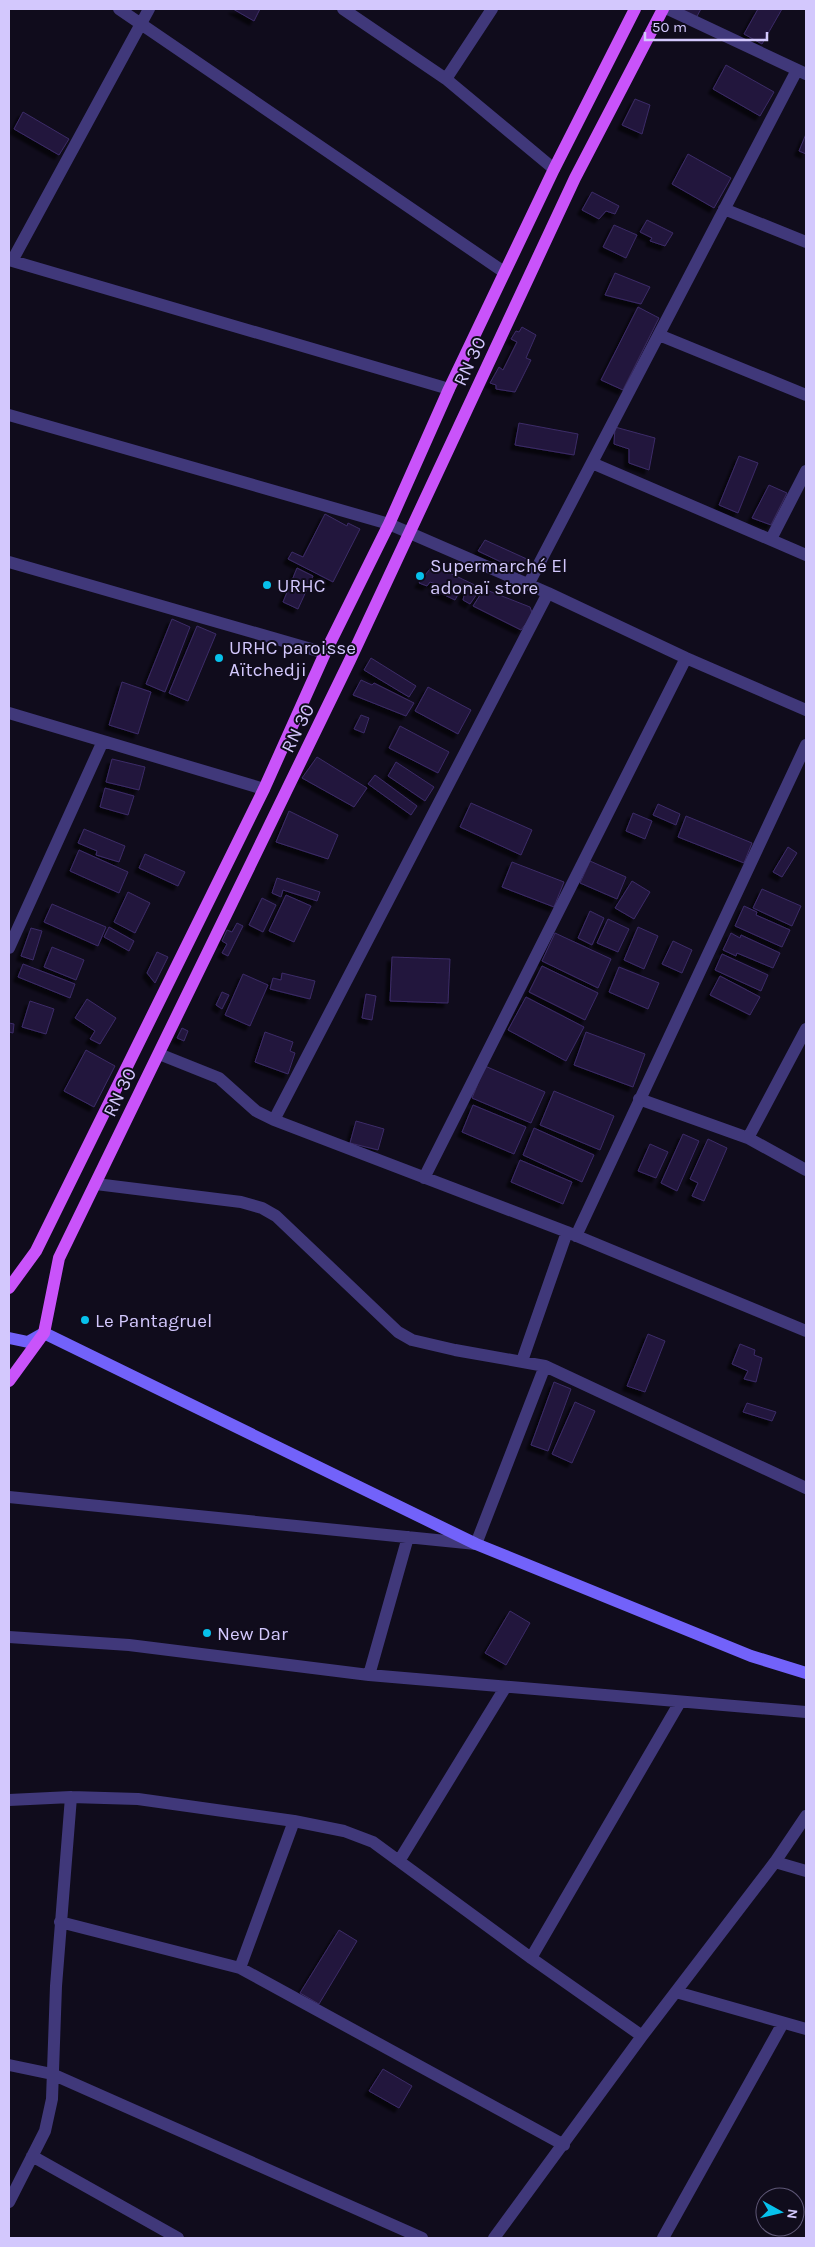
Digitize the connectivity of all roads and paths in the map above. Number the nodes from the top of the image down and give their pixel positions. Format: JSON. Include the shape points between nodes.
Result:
{"nodes":[{"id":1,"x":119,"y":9,"type":"edge"},
{"id":2,"x":150,"y":9,"type":"edge"},
{"id":3,"x":344,"y":9,"type":"edge"},
{"id":4,"x":492,"y":9,"type":"edge"},
{"id":5,"x":635,"y":9,"type":"edge"},
{"id":6,"x":663,"y":9,"type":"edge"},
{"id":7,"x":668,"y":9,"type":"edge"},
{"id":8,"x":141,"y":26,"type":"junction"},
{"id":9,"x":802,"y":72,"type":"edge"},
{"id":10,"x":446,"y":80,"type":"junction"},
{"id":11,"x":554,"y":168,"type":"junction"},
{"id":12,"x":724,"y":209,"type":"junction"},
{"id":13,"x":806,"y":242,"type":"edge"},
{"id":14,"x":10,"y":260,"type":"edge"},
{"id":15,"x":504,"y":272,"type":"junction"},
{"id":16,"x":659,"y":335,"type":"junction"},
{"id":17,"x":449,"y":389,"type":"junction"},
{"id":18,"x":806,"y":395,"type":"edge"},
{"id":19,"x":9,"y":416,"type":"edge"},
{"id":20,"x":592,"y":463,"type":"junction"},
{"id":21,"x":806,"y":471,"type":"edge"},
{"id":22,"x":389,"y":524,"type":"junction"},
{"id":23,"x":410,"y":533,"type":"junction"},
{"id":24,"x":771,"y":539,"type":"junction"},
{"id":25,"x":806,"y":554,"type":"edge"},
{"id":26,"x":9,"y":562,"type":"edge"},
{"id":27,"x":528,"y":585,"type":"junction"},
{"id":28,"x":548,"y":593,"type":"junction"},
{"id":29,"x":325,"y":653,"type":"junction"},
{"id":30,"x":686,"y":658,"type":"junction"},
{"id":31,"x":806,"y":710,"type":"edge"},
{"id":32,"x":9,"y":713,"type":"edge"},
{"id":33,"x":103,"y":741,"type":"junction"},
{"id":34,"x":806,"y":745,"type":"edge"},
{"id":35,"x":264,"y":789,"type":"junction"},
{"id":36,"x":9,"y":948,"type":"edge"},
{"id":37,"x":806,"y":1029,"type":"edge"},
{"id":38,"x":158,"y":1054,"type":"junction"},
{"id":39,"x":639,"y":1099,"type":"junction"},
{"id":40,"x":274,"y":1120,"type":"junction"},
{"id":41,"x":748,"y":1138,"type":"junction"},
{"id":42,"x":806,"y":1170,"type":"edge"},
{"id":43,"x":424,"y":1178,"type":"junction"},
{"id":44,"x":96,"y":1184,"type":"junction"},
{"id":45,"x":572,"y":1234,"type":"junction"},
{"id":46,"x":9,"y":1288,"type":"edge"},
{"id":47,"x":806,"y":1331,"type":"edge"},
{"id":48,"x":44,"y":1333,"type":"junction"},
{"id":49,"x":9,"y":1338,"type":"edge"},
{"id":50,"x":522,"y":1361,"type":"junction"},
{"id":51,"x":545,"y":1366,"type":"junction"},
{"id":52,"x":9,"y":1381,"type":"edge"},
{"id":53,"x":806,"y":1488,"type":"edge"},
{"id":54,"x":9,"y":1497,"type":"edge"},
{"id":55,"x":408,"y":1537,"type":"junction"},
{"id":56,"x":476,"y":1544,"type":"junction"},
{"id":57,"x":9,"y":1637,"type":"edge"},
{"id":58,"x":806,"y":1673,"type":"edge"},
{"id":59,"x":369,"y":1676,"type":"junction"},
{"id":60,"x":505,"y":1688,"type":"junction"},
{"id":61,"x":680,"y":1702,"type":"junction"},
{"id":62,"x":806,"y":1712,"type":"edge"},
{"id":63,"x":71,"y":1796,"type":"junction"},
{"id":64,"x":9,"y":1800,"type":"edge"},
{"id":65,"x":806,"y":1816,"type":"edge"},
{"id":66,"x":294,"y":1821,"type":"junction"},
{"id":67,"x":399,"y":1861,"type":"junction"},
{"id":68,"x":775,"y":1862,"type":"junction"},
{"id":69,"x":806,"y":1871,"type":"edge"},
{"id":70,"x":60,"y":1922,"type":"junction"},
{"id":71,"x":531,"y":1958,"type":"junction"},
{"id":72,"x":240,"y":1968,"type":"junction"},
{"id":73,"x":676,"y":1992,"type":"junction"},
{"id":74,"x":783,"y":2022,"type":"junction"},
{"id":75,"x":806,"y":2029,"type":"edge"},
{"id":76,"x":642,"y":2036,"type":"junction"},
{"id":77,"x":9,"y":2065,"type":"edge"},
{"id":78,"x":52,"y":2074,"type":"junction"},
{"id":79,"x":564,"y":2145,"type":"junction"},
{"id":80,"x":32,"y":2156,"type":"junction"},
{"id":81,"x":9,"y":2202,"type":"edge"},
{"id":82,"x":178,"y":2238,"type":"edge"},
{"id":83,"x":422,"y":2238,"type":"edge"},
{"id":84,"x":494,"y":2238,"type":"edge"},
{"id":85,"x":663,"y":2238,"type":"edge"}],
"edges":[{"from":1,"to":8,"type":"street"},
{"from":2,"to":8,"type":"street"},
{"from":3,"to":10,"type":"street"},
{"from":4,"to":10,"type":"street"},
{"from":5,"to":11,"type":"main road","number":"RN 30"},
{"from":6,"to":23,"type":"main road","name":"RN 30","number":"RN 30","via":[[575,178]]},
{"from":7,"to":9,"type":"street"},
{"from":8,"to":14,"type":"street"},
{"from":8,"to":15,"type":"street"},
{"from":9,"to":12,"type":"street"},
{"from":10,"to":11,"type":"street"},
{"from":11,"to":15,"type":"main road","number":"RN 30"},
{"from":12,"to":13,"type":"street"},
{"from":12,"to":16,"type":"street"},
{"from":14,"to":17,"type":"street"},
{"from":15,"to":17,"type":"main road","number":"RN 30"},
{"from":16,"to":18,"type":"street"},
{"from":16,"to":20,"type":"street"},
{"from":17,"to":22,"type":"main road","number":"RN 30"},
{"from":19,"to":22,"type":"street"},
{"from":20,"to":24,"type":"street"},
{"from":20,"to":27,"type":"street"},
{"from":21,"to":24,"type":"street"},
{"from":22,"to":23,"type":"street"},
{"from":22,"to":29,"type":"main road","number":"RN 30"},
{"from":23,"to":27,"type":"street"},
{"from":23,"to":38,"type":"main road","name":"RN 30","number":"RN 30"},
{"from":24,"to":25,"type":"street"},
{"from":26,"to":29,"type":"street"},
{"from":27,"to":28,"type":"street"},
{"from":28,"to":30,"type":"street"},
{"from":28,"to":40,"type":"street"},
{"from":29,"to":35,"type":"main road","number":"RN 30"},
{"from":30,"to":31,"type":"street"},
{"from":30,"to":43,"type":"street"},
{"from":32,"to":33,"type":"street"},
{"from":33,"to":35,"type":"street"},
{"from":33,"to":36,"type":"street"},
{"from":34,"to":39,"type":"street"},
{"from":35,"to":46,"type":"main road","number":"RN 30","via":[[36,1251]]},
{"from":37,"to":41,"type":"street"},
{"from":38,"to":40,"type":"street","via":[[219,1078],[256,1111]]},
{"from":38,"to":44,"type":"main road","name":"RN 30","number":"RN 30"},
{"from":39,"to":41,"type":"street"},
{"from":39,"to":45,"type":"street"},
{"from":40,"to":43,"type":"street"},
{"from":41,"to":42,"type":"street"},
{"from":43,"to":45,"type":"street"},
{"from":44,"to":48,"type":"main road","name":"RN 30","number":"RN 30","via":[[60,1258]]},
{"from":44,"to":50,"type":"street","via":[[241,1202],[262,1208],[276,1216],[398,1332],[412,1340]]},
{"from":45,"to":47,"type":"street"},
{"from":45,"to":50,"type":"street"},
{"from":48,"to":49,"type":"street","via":[[28,1342]]},
{"from":48,"to":52,"type":"main road","name":"RN 30","number":"RN 30"},
{"from":48,"to":56,"type":"street"},
{"from":50,"to":51,"type":"street"},
{"from":51,"to":53,"type":"street"},
{"from":51,"to":56,"type":"street"},
{"from":54,"to":55,"type":"street"},
{"from":55,"to":56,"type":"street"},
{"from":55,"to":59,"type":"street"},
{"from":56,"to":58,"type":"street","via":[[751,1656]]},
{"from":57,"to":59,"type":"street","via":[[129,1645]]},
{"from":59,"to":60,"type":"street"},
{"from":60,"to":61,"type":"street"},
{"from":60,"to":67,"type":"street"},
{"from":61,"to":62,"type":"street"},
{"from":61,"to":71,"type":"street"},
{"from":63,"to":64,"type":"street"},
{"from":63,"to":66,"type":"street","via":[[138,1799]]},
{"from":63,"to":70,"type":"street"},
{"from":65,"to":68,"type":"street"},
{"from":66,"to":67,"type":"street","via":[[344,1831],[373,1842]]},
{"from":66,"to":72,"type":"street"},
{"from":67,"to":71,"type":"street"},
{"from":68,"to":69,"type":"street"},
{"from":68,"to":73,"type":"street"},
{"from":70,"to":72,"type":"street"},
{"from":70,"to":78,"type":"street"},
{"from":71,"to":76,"type":"street"},
{"from":72,"to":79,"type":"street"},
{"from":73,"to":74,"type":"street"},
{"from":73,"to":76,"type":"street"},
{"from":74,"to":75,"type":"street"},
{"from":74,"to":85,"type":"street"},
{"from":76,"to":79,"type":"street"},
{"from":77,"to":78,"type":"street"},
{"from":78,"to":80,"type":"street","via":[[50,2113]]},
{"from":78,"to":83,"type":"street"},
{"from":79,"to":84,"type":"street"},
{"from":80,"to":81,"type":"street"},
{"from":80,"to":82,"type":"street"}]}
